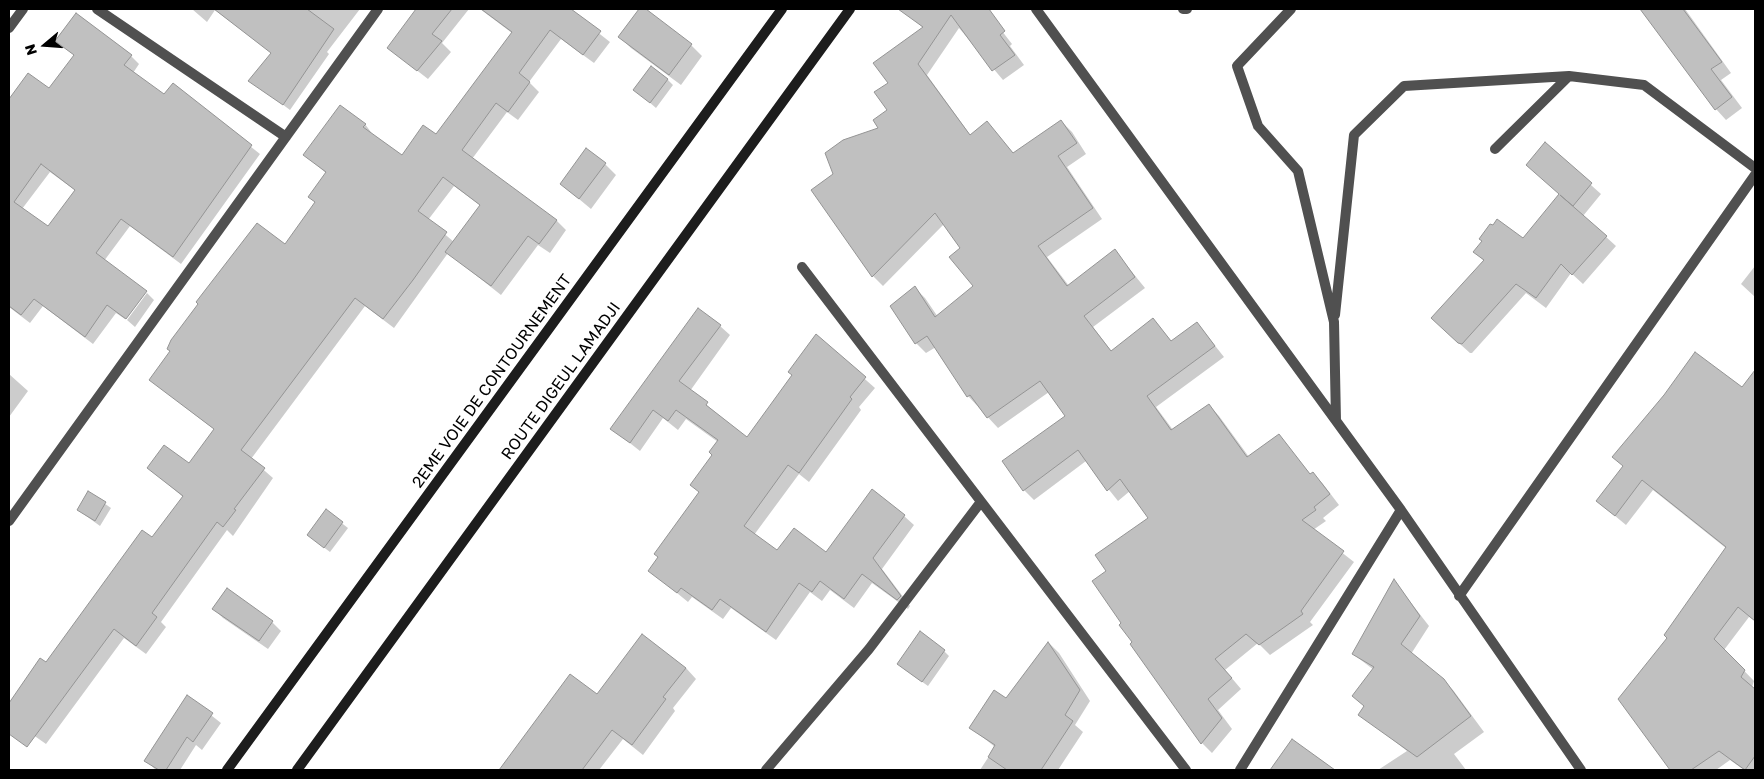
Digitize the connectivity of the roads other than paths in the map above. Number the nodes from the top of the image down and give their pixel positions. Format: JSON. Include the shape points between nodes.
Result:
{"nodes":[{"id":1,"x":23,"y":9,"type":"edge"},
{"id":2,"x":97,"y":9,"type":"edge"},
{"id":3,"x":378,"y":9,"type":"edge"},
{"id":4,"x":782,"y":9,"type":"edge"},
{"id":5,"x":850,"y":9,"type":"edge"},
{"id":6,"x":1036,"y":9,"type":"edge"},
{"id":7,"x":1183,"y":9,"type":"edge"},
{"id":8,"x":1186,"y":9,"type":"edge"},
{"id":9,"x":1291,"y":9,"type":"edge"},
{"id":10,"x":9,"y":28,"type":"edge"},
{"id":11,"x":1569,"y":76,"type":"junction"},
{"id":12,"x":286,"y":137,"type":"junction"},
{"id":13,"x":1495,"y":149,"type":"dead end"},
{"id":14,"x":1755,"y":168,"type":"edge"},
{"id":15,"x":1755,"y":174,"type":"edge"},
{"id":16,"x":802,"y":267,"type":"dead end"},
{"id":17,"x":1334,"y":322,"type":"junction"},
{"id":18,"x":1336,"y":421,"type":"junction"},
{"id":19,"x":980,"y":503,"type":"junction"},
{"id":20,"x":1401,"y":510,"type":"junction"},
{"id":21,"x":9,"y":521,"type":"edge"},
{"id":22,"x":1459,"y":596,"type":"junction"},
{"id":23,"x":227,"y":770,"type":"edge"},
{"id":24,"x":297,"y":770,"type":"edge"},
{"id":25,"x":766,"y":770,"type":"edge"},
{"id":26,"x":1186,"y":770,"type":"edge"},
{"id":27,"x":1240,"y":770,"type":"edge"},
{"id":28,"x":1581,"y":770,"type":"edge"}],
"edges":[{"from":1,"to":10,"type":"street"},
{"from":2,"to":12,"type":"street"},
{"from":3,"to":12,"type":"street"},
{"from":4,"to":23,"type":"main road","name":"2EME VOIE DE CONTOURNEMENT"},
{"from":5,"to":24,"type":"main road","name":"ROUTE DIGEUL LAMADJI"},
{"from":6,"to":18,"type":"street"},
{"from":7,"to":8,"type":"street"},
{"from":9,"to":17,"type":"street","via":[[1237,66],[1258,126],[1298,171]]},
{"from":11,"to":13,"type":"street"},
{"from":11,"to":14,"type":"street","via":[[1644,85]]},
{"from":11,"to":17,"type":"street","via":[[1404,86],[1354,134]]},
{"from":12,"to":21,"type":"street"},
{"from":15,"to":22,"type":"street"},
{"from":16,"to":19,"type":"street"},
{"from":17,"to":18,"type":"street"},
{"from":18,"to":20,"type":"street"},
{"from":19,"to":25,"type":"street","via":[[869,649]]},
{"from":19,"to":26,"type":"street"},
{"from":20,"to":22,"type":"street"},
{"from":20,"to":27,"type":"street"},
{"from":22,"to":28,"type":"street"}]}
